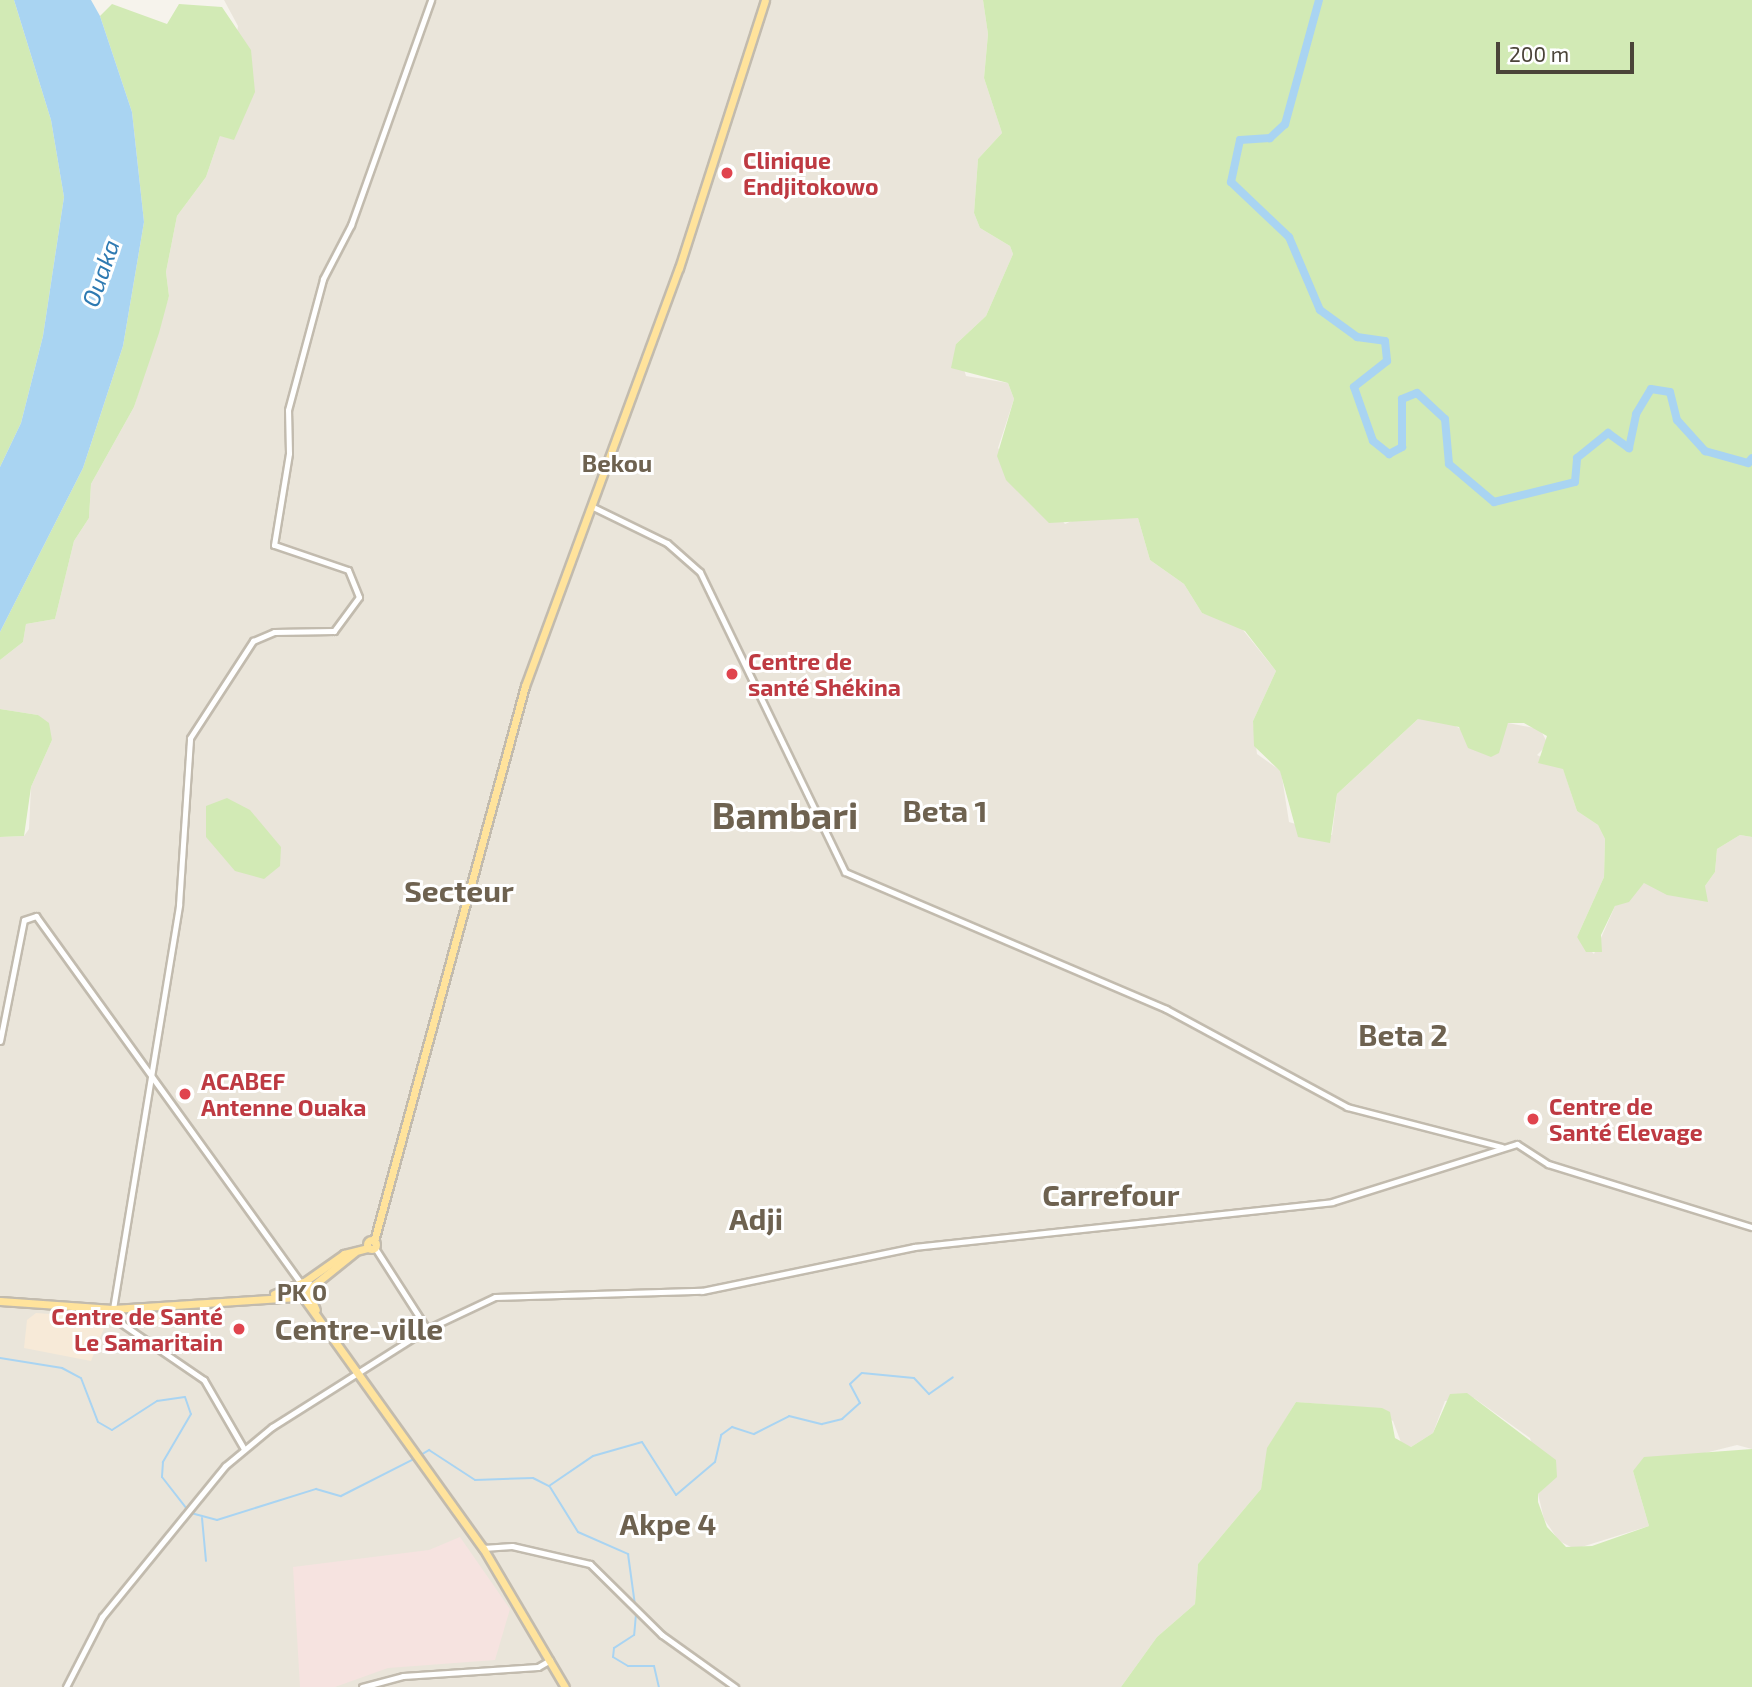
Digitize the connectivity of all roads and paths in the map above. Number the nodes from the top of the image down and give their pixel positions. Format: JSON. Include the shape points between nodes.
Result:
{"nodes":[{"id":1,"x":431,"y":0,"type":"edge"},
{"id":2,"x":765,"y":0,"type":"edge"},
{"id":3,"x":591,"y":506,"type":"junction"},
{"id":4,"x":0,"y":1041,"type":"edge"},
{"id":5,"x":148,"y":1066,"type":"junction"},
{"id":6,"x":1503,"y":1148,"type":"junction"},
{"id":7,"x":1752,"y":1227,"type":"edge"},
{"id":8,"x":372,"y":1246,"type":"junction"},
{"id":9,"x":302,"y":1288,"type":"junction"},
{"id":10,"x":0,"y":1301,"type":"edge"},
{"id":11,"x":113,"y":1309,"type":"junction"},
{"id":12,"x":427,"y":1329,"type":"junction"},
{"id":13,"x":358,"y":1375,"type":"junction"},
{"id":14,"x":244,"y":1449,"type":"junction"},
{"id":15,"x":483,"y":1548,"type":"junction"},
{"id":16,"x":550,"y":1660,"type":"junction"},
{"id":17,"x":66,"y":1687,"type":"edge"},
{"id":18,"x":362,"y":1687,"type":"edge"},
{"id":19,"x":565,"y":1687,"type":"edge"},
{"id":20,"x":736,"y":1687,"type":"edge"}],
"edges":[{"from":1,"to":5,"type":"street","via":[[351,225],[323,279],[288,410],[289,453],[274,545],[348,570],[359,597],[334,631],[260,635],[238,657],[195,725],[178,905]]},
{"from":2,"to":3,"type":"main road","via":[[676,278]]},
{"from":3,"to":6,"type":"street","via":[[667,543],[700,572],[838,866],[852,877],[1176,1014],[1347,1107]]},
{"from":3,"to":8,"type":"main road","via":[[525,686]]},
{"from":4,"to":5,"type":"street","via":[[24,920],[36,916]]},
{"from":5,"to":9,"type":"street"},
{"from":5,"to":11,"type":"street"},
{"from":6,"to":7,"type":"street","via":[[1517,1144],[1548,1164]]},
{"from":6,"to":12,"type":"street","via":[[1332,1202],[914,1247],[702,1291],[495,1297]]},
{"from":8,"to":9,"type":"main road","via":[[333,1265]]},
{"from":8,"to":12,"type":"street"},
{"from":9,"to":11,"type":"main road"},
{"from":9,"to":13,"type":"main road"},
{"from":10,"to":11,"type":"main road"},
{"from":11,"to":14,"type":"street","via":[[115,1319],[204,1380]]},
{"from":12,"to":13,"type":"street"},
{"from":13,"to":14,"type":"street"},
{"from":13,"to":15,"type":"main road"},
{"from":14,"to":17,"type":"street","via":[[192,1504],[102,1617]]},
{"from":15,"to":16,"type":"main road"},
{"from":15,"to":20,"type":"street","via":[[512,1546],[590,1564],[641,1613]]},
{"from":16,"to":18,"type":"street","via":[[538,1667],[403,1676]]},
{"from":16,"to":19,"type":"main road"}]}
